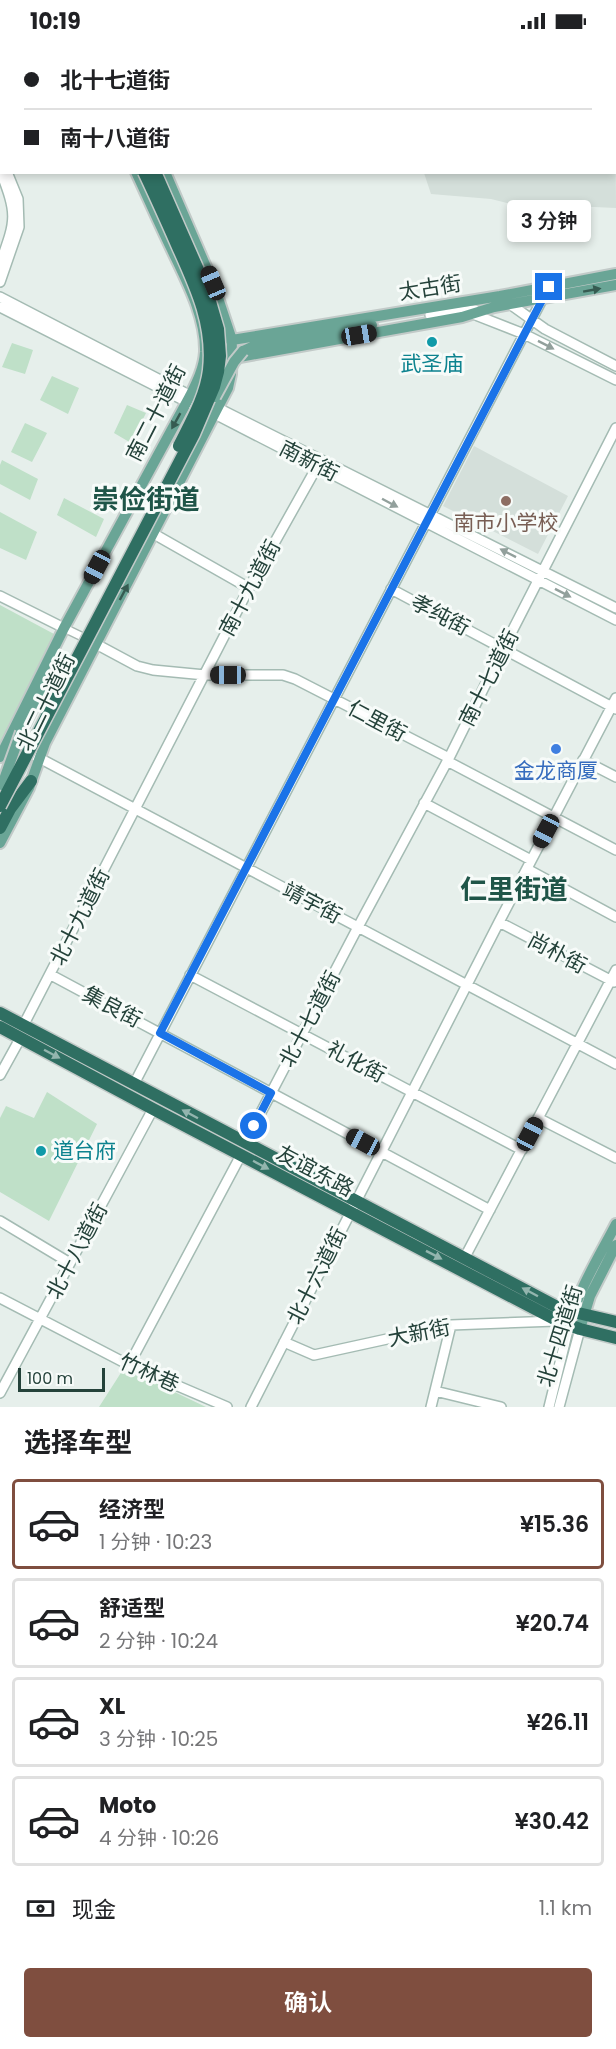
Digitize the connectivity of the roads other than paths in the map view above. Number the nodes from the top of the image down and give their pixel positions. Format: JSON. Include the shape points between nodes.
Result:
{"nodes":[{"id":1,"x":1,"y":174,"type":"edge"},
{"id":2,"x":8,"y":174,"type":"edge"},
{"id":3,"x":137,"y":174,"type":"edge"},
{"id":4,"x":145,"y":174,"type":"edge"},
{"id":5,"x":156,"y":174,"type":"edge"},
{"id":6,"x":166,"y":174,"type":"edge"},
{"id":7,"x":0,"y":264,"type":"edge"},
{"id":8,"x":616,"y":274,"type":"edge"},
{"id":9,"x":0,"y":282,"type":"edge"},
{"id":10,"x":616,"y":285,"type":"edge"},
{"id":11,"x":549,"y":287,"type":"junction"},
{"id":12,"x":500,"y":296,"type":"junction"},
{"id":13,"x":0,"y":297,"type":"edge"},
{"id":14,"x":543,"y":299,"type":"junction"},
{"id":15,"x":511,"y":304,"type":"junction"},
{"id":16,"x":0,"y":307,"type":"edge"},
{"id":17,"x":494,"y":308,"type":"junction"},
{"id":18,"x":473,"y":314,"type":"junction"},
{"id":19,"x":430,"y":315,"type":"joint"},
{"id":20,"x":532,"y":319,"type":"junction"},
{"id":21,"x":203,"y":332,"type":"junction"},
{"id":22,"x":524,"y":334,"type":"junction"},
{"id":23,"x":232,"y":340,"type":"junction"},
{"id":24,"x":205,"y":353,"type":"junction"},
{"id":25,"x":232,"y":358,"type":"junction"},
{"id":26,"x":616,"y":366,"type":"edge"},
{"id":27,"x":616,"y":380,"type":"edge"},
{"id":28,"x":188,"y":399,"type":"junction"},
{"id":29,"x":217,"y":410,"type":"junction"},
{"id":30,"x":616,"y":428,"type":"edge"},
{"id":31,"x":194,"y":434,"type":"junction"},
{"id":32,"x":318,"y":465,"type":"junction"},
{"id":33,"x":431,"y":513,"type":"junction"},
{"id":34,"x":426,"y":523,"type":"junction"},
{"id":35,"x":154,"y":534,"type":"junction"},
{"id":36,"x":544,"y":571,"type":"junction"},
{"id":37,"x":539,"y":581,"type":"junction"},
{"id":38,"x":249,"y":588,"type":"junction"},
{"id":39,"x":392,"y":589,"type":"junction"},
{"id":40,"x":0,"y":596,"type":"edge"},
{"id":41,"x":616,"y":608,"type":"edge"},
{"id":42,"x":616,"y":620,"type":"edge"},
{"id":43,"x":67,"y":630,"type":"junction"},
{"id":44,"x":96,"y":644,"type":"junction"},
{"id":45,"x":502,"y":649,"type":"junction"},
{"id":46,"x":205,"y":675,"type":"junction"},
{"id":47,"x":334,"y":698,"type":"junction"},
{"id":48,"x":614,"y":705,"type":"edge"},
{"id":49,"x":8,"y":741,"type":"junction"},
{"id":50,"x":0,"y":757,"type":"edge"},
{"id":51,"x":38,"y":758,"type":"junction"},
{"id":52,"x":448,"y":760,"type":"junction"},
{"id":53,"x":583,"y":760,"type":"junction"},
{"id":54,"x":616,"y":777,"type":"edge"},
{"id":55,"x":31,"y":781,"type":"junction"},
{"id":56,"x":1,"y":788,"type":"edge"},
{"id":57,"x":424,"y":803,"type":"junction"},
{"id":58,"x":0,"y":806,"type":"edge"},
{"id":59,"x":135,"y":808,"type":"junction"},
{"id":60,"x":554,"y":817,"type":"junction"},
{"id":61,"x":0,"y":828,"type":"edge"},
{"id":62,"x":0,"y":843,"type":"edge"},
{"id":63,"x":616,"y":850,"type":"edge"},
{"id":64,"x":529,"y":865,"type":"junction"},
{"id":65,"x":247,"y":868,"type":"junction"},
{"id":66,"x":616,"y":917,"type":"edge"},
{"id":67,"x":499,"y":922,"type":"junction"},
{"id":68,"x":358,"y":927,"type":"junction"},
{"id":69,"x":616,"y":970,"type":"edge"},
{"id":70,"x":51,"y":975,"type":"junction"},
{"id":71,"x":190,"y":975,"type":"junction"},
{"id":72,"x":613,"y":982,"type":"edge"},
{"id":73,"x":467,"y":985,"type":"junction"},
{"id":74,"x":0,"y":1013,"type":"edge"},
{"id":75,"x":0,"y":1026,"type":"edge"},
{"id":76,"x":22,"y":1032,"type":"junction"},
{"id":77,"x":160,"y":1033,"type":"junction"},
{"id":78,"x":302,"y":1034,"type":"junction"},
{"id":79,"x":577,"y":1043,"type":"junction"},
{"id":80,"x":616,"y":1064,"type":"edge"},
{"id":81,"x":0,"y":1075,"type":"edge"},
{"id":82,"x":134,"y":1084,"type":"junction"},
{"id":83,"x":412,"y":1092,"type":"junction"},
{"id":84,"x":271,"y":1093,"type":"junction"},
{"id":85,"x":153,"y":1109,"type":"junction"},
{"id":86,"x":538,"y":1118,"type":"junction"},
{"id":87,"x":243,"y":1149,"type":"junction"},
{"id":88,"x":522,"y":1150,"type":"junction"},
{"id":89,"x":381,"y":1152,"type":"junction"},
{"id":90,"x":616,"y":1158,"type":"edge"},
{"id":91,"x":353,"y":1206,"type":"junction"},
{"id":92,"x":490,"y":1210,"type":"junction"},
{"id":93,"x":0,"y":1221,"type":"edge"},
{"id":94,"x":616,"y":1224,"type":"edge"},
{"id":95,"x":616,"y":1245,"type":"edge"},
{"id":96,"x":465,"y":1257,"type":"junction"},
{"id":97,"x":70,"y":1263,"type":"junction"},
{"id":98,"x":0,"y":1298,"type":"edge"},
{"id":99,"x":578,"y":1313,"type":"junction"},
{"id":100,"x":40,"y":1318,"type":"junction"},
{"id":101,"x":616,"y":1322,"type":"edge"},
{"id":102,"x":451,"y":1325,"type":"junction"},
{"id":103,"x":569,"y":1326,"type":"junction"},
{"id":104,"x":616,"y":1338,"type":"edge"},
{"id":105,"x":284,"y":1342,"type":"junction"},
{"id":106,"x":129,"y":1365,"type":"junction"},
{"id":107,"x":0,"y":1368,"type":"edge"},
{"id":108,"x":10,"y":1374,"type":"junction"},
{"id":109,"x":435,"y":1391,"type":"junction"},
{"id":110,"x":0,"y":1393,"type":"edge"},
{"id":111,"x":227,"y":1407,"type":"edge"},
{"id":112,"x":251,"y":1407,"type":"edge"},
{"id":113,"x":431,"y":1407,"type":"edge"},
{"id":114,"x":501,"y":1407,"type":"edge"},
{"id":115,"x":549,"y":1407,"type":"edge"},
{"id":116,"x":559,"y":1407,"type":"edge"}],
"edges":[{"from":1,"to":7,"type":"street","via":[[14,217]]},
{"from":2,"to":9,"type":"street","via":[[18,199],[20,227]]},
{"from":3,"to":21,"type":"main road","name":"南二十道街","via":[[190,289]]},
{"from":4,"to":56,"type":"highway","bridge":true,"via":[[201,301],[210,336],[209,372],[203,395],[181,441]]},
{"from":5,"to":31,"type":"highway","bridge":true,"via":[[206,288],[218,329],[218,372]]},
{"from":6,"to":23,"type":"main road","via":[[213,283]]},
{"from":8,"to":11,"type":"main road","name":"太古街"},
{"from":14,"to":10,"type":"main road","one_way":true},
{"from":11,"to":12,"type":"main road","name":"太古街"},
{"from":11,"to":14,"type":"street"},
{"from":12,"to":15,"type":"street"},
{"from":12,"to":23,"type":"main road","name":"太古街"},
{"from":13,"to":28,"type":"street","name":"南新街"},
{"from":14,"to":15,"type":"main road"},
{"from":14,"to":20,"type":"street"},
{"from":15,"to":17,"type":"main road"},
{"from":15,"to":20,"type":"street"},
{"from":16,"to":28,"type":"street","name":"南新街"},
{"from":17,"to":18,"type":"main road","name":"太古街"},
{"from":17,"to":19,"type":"street","name":"太古街"},
{"from":18,"to":22,"type":"street","name":"太古街"},
{"from":18,"to":25,"type":"main road","name":"太古街"},
{"from":19,"to":31,"type":"main road","name":"太古街","bridge":true,"via":[[256,345],[243,351]]},
{"from":20,"to":22,"type":"street"},
{"from":20,"to":26,"type":"street"},
{"from":21,"to":23,"type":"main road"},
{"from":21,"to":24,"type":"main road","name":"南二十道街"},
{"from":22,"to":27,"type":"street","name":"太古街","one_way":true},
{"from":22,"to":33,"type":"street"},
{"from":23,"to":25,"type":"main road"},
{"from":24,"to":25,"type":"main road"},
{"from":24,"to":28,"type":"main road","name":"南二十道街"},
{"from":25,"to":29,"type":"main road","via":[[228,388]]},
{"from":28,"to":29,"type":"street","name":"南新街"},
{"from":28,"to":43,"type":"main road","name":"南二十道街","one_way":true},
{"from":29,"to":32,"type":"street","name":"南新街"},
{"from":29,"to":33,"type":"street","name":"南新街"},
{"from":29,"to":35,"type":"main road"},
{"from":30,"to":36,"type":"street","name":"南十七道街"},
{"from":31,"to":58,"type":"highway","bridge":true},
{"from":32,"to":34,"type":"street","name":"南新街","one_way":true},
{"from":32,"to":38,"type":"street","name":"南十九道街"},
{"from":33,"to":34,"type":"street"},
{"from":36,"to":33,"type":"street","name":"南新街","one_way":true},
{"from":34,"to":37,"type":"street","name":"南新街"},
{"from":34,"to":39,"type":"street"},
{"from":35,"to":38,"type":"street"},
{"from":44,"to":35,"type":"main road","one_way":true},
{"from":36,"to":37,"type":"street","name":"南十七道街"},
{"from":36,"to":41,"type":"street","name":"南新街"},
{"from":37,"to":42,"type":"street","name":"南新街","one_way":true},
{"from":37,"to":45,"type":"street","name":"南十七道街"},
{"from":38,"to":46,"type":"street","name":"南十九道街"},
{"from":39,"to":45,"type":"street","name":"孝纯街"},
{"from":39,"to":47,"type":"street"},
{"from":40,"to":43,"type":"street"},
{"from":43,"to":44,"type":"street"},
{"from":43,"to":49,"type":"main road","name":"北二十道街"},
{"from":43,"to":56,"type":"main road","bridge":true,"via":[[21,732]]},
{"from":44,"to":46,"type":"street","name":"仁里街","via":[[137,666]]},
{"from":44,"to":51,"type":"main road","name":"北二十道街"},
{"from":45,"to":48,"type":"street","name":"孝纯街"},
{"from":45,"to":52,"type":"street","name":"南十七道街"},
{"from":46,"to":47,"type":"street","name":"仁里街","via":[[284,675]]},
{"from":46,"to":59,"type":"street","name":"南十九道街"},
{"from":47,"to":52,"type":"street","name":"仁里街"},
{"from":47,"to":65,"type":"street"},
{"from":48,"to":53,"type":"street","name":"北十六道街"},
{"from":49,"to":50,"type":"main road","name":"北二十道街"},
{"from":49,"to":51,"type":"street","name":"靖宇街"},
{"from":51,"to":55,"type":"main road","name":"北二十道街"},
{"from":51,"to":59,"type":"street","name":"靖宇街"},
{"from":52,"to":57,"type":"street","name":"南十七道街"},
{"from":52,"to":60,"type":"street","name":"仁里街"},
{"from":53,"to":54,"type":"street"},
{"from":53,"to":60,"type":"street","name":"北十六道街"},
{"from":55,"to":61,"type":"highway"},
{"from":55,"to":62,"type":"main road","name":"北二十道街"},
{"from":57,"to":64,"type":"street"},
{"from":57,"to":68,"type":"street","name":"南十七道街"},
{"from":59,"to":65,"type":"street","name":"靖宇街"},
{"from":59,"to":70,"type":"street","name":"北十九道街"},
{"from":60,"to":63,"type":"street","name":"仁里街"},
{"from":60,"to":64,"type":"street","name":"北十六道街"},
{"from":64,"to":66,"type":"street"},
{"from":64,"to":67,"type":"street","name":"北十六道街"},
{"from":65,"to":68,"type":"street","name":"靖宇街"},
{"from":65,"to":71,"type":"street"},
{"from":67,"to":72,"type":"street","name":"尚朴街"},
{"from":67,"to":73,"type":"street","name":"北十六道街"},
{"from":68,"to":73,"type":"street","name":"靖宇街"},
{"from":68,"to":78,"type":"street","name":"北十七道街"},
{"from":69,"to":72,"type":"street"},
{"from":70,"to":76,"type":"street","name":"北十九道街"},
{"from":70,"to":77,"type":"street","name":"集良街"},
{"from":71,"to":77,"type":"street"},
{"from":71,"to":78,"type":"street","name":"礼化街"},
{"from":72,"to":79,"type":"street"},
{"from":73,"to":79,"type":"street","name":"靖宇街"},
{"from":73,"to":83,"type":"street","name":"北十六道街"},
{"from":74,"to":76,"type":"highway","name":"友谊东路"},
{"from":75,"to":76,"type":"highway","name":"友谊东路"},
{"from":76,"to":81,"type":"street","name":"北十九道街"},
{"from":76,"to":82,"type":"highway","name":"友谊东路"},
{"from":76,"to":85,"type":"highway","name":"友谊东路","one_way":true},
{"from":77,"to":82,"type":"street"},
{"from":77,"to":84,"type":"street","name":"集良街"},
{"from":78,"to":83,"type":"street","name":"礼化街"},
{"from":78,"to":84,"type":"street","name":"北十七道街"},
{"from":79,"to":80,"type":"street","name":"靖宇街"},
{"from":79,"to":86,"type":"street"},
{"from":87,"to":82,"type":"highway","name":"友谊东路","one_way":true},
{"from":83,"to":88,"type":"street","name":"礼化街"},
{"from":83,"to":89,"type":"street","name":"北十六道街"},
{"from":84,"to":87,"type":"street","name":"北十七道街"},
{"from":84,"to":89,"type":"street","name":"集良街"},
{"from":85,"to":87,"type":"highway","name":"友谊东路"},
{"from":85,"to":97,"type":"street","name":"北十八道街"},
{"from":86,"to":88,"type":"street"},
{"from":86,"to":90,"type":"street"},
{"from":87,"to":91,"type":"highway","name":"友谊东路"},
{"from":87,"to":106,"type":"street","name":"北十七道街"},
{"from":88,"to":92,"type":"street"},
{"from":89,"to":91,"type":"street","name":"北十六道街"},
{"from":89,"to":92,"type":"street","name":"集良街"},
{"from":91,"to":96,"type":"highway","name":"友谊东路"},
{"from":91,"to":103,"type":"highway","name":"友谊东路","one_way":true},
{"from":91,"to":105,"type":"street","name":"北十六道街"},
{"from":92,"to":96,"type":"street"},
{"from":93,"to":97,"type":"street"},
{"from":94,"to":99,"type":"main road","name":"北十四道街"},
{"from":95,"to":99,"type":"main road","name":"北十四道街"},
{"from":99,"to":96,"type":"highway","name":"友谊东路","one_way":true,"via":[[561,1309]]},
{"from":97,"to":100,"type":"street","name":"北十八道街"},
{"from":98,"to":100,"type":"street","name":"竹林巷"},
{"from":99,"to":101,"type":"highway","name":"友谊东路"},
{"from":99,"to":103,"type":"main road","name":"北十四道街"},
{"from":100,"to":106,"type":"street","name":"竹林巷"},
{"from":100,"to":108,"type":"street","name":"北十八道街"},
{"from":102,"to":103,"type":"street","name":"大新街"},
{"from":102,"to":105,"type":"street","name":"大新街","via":[[314,1355]]},
{"from":102,"to":109,"type":"street"},
{"from":103,"to":104,"type":"highway","name":"友谊东路"},
{"from":103,"to":115,"type":"street","name":"北十四道街"},
{"from":103,"to":116,"type":"street","name":"北十四道街"},
{"from":105,"to":112,"type":"street","name":"北十六道街"},
{"from":106,"to":111,"type":"street","name":"竹林巷"},
{"from":107,"to":108,"type":"street"},
{"from":108,"to":110,"type":"street","name":"北十八道街"},
{"from":109,"to":113,"type":"street"},
{"from":109,"to":114,"type":"street"}]}
